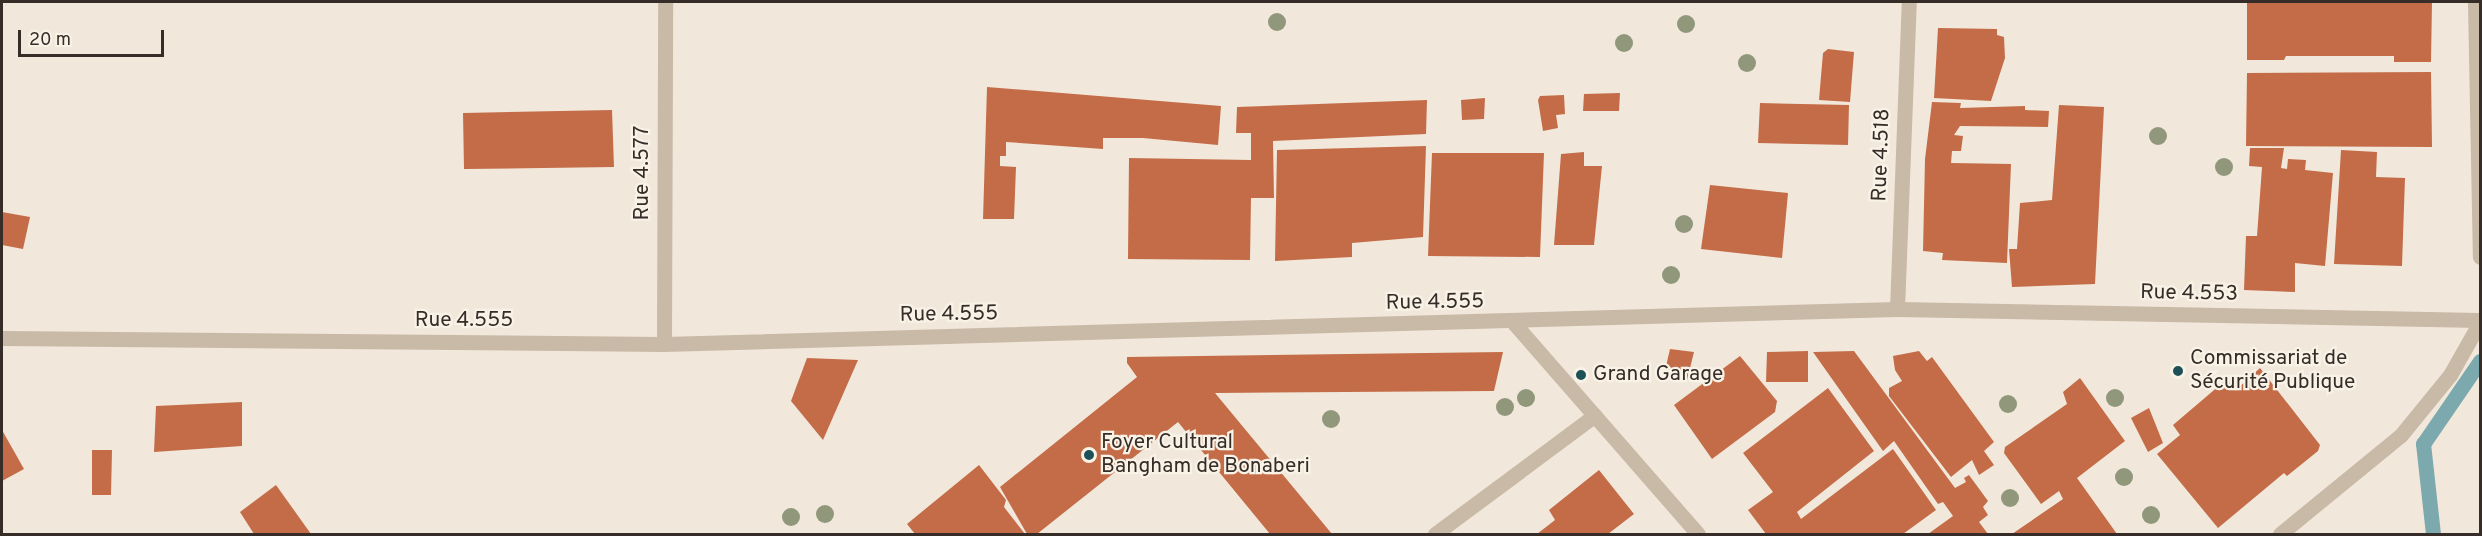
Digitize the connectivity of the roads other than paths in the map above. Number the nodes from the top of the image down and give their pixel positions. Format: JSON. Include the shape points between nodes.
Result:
{"nodes":[{"id":1,"x":665,"y":2,"type":"edge"},
{"id":2,"x":1909,"y":2,"type":"edge"},
{"id":3,"x":2475,"y":2,"type":"edge"},
{"id":4,"x":2481,"y":257,"type":"edge"},
{"id":5,"x":1897,"y":309,"type":"junction"},
{"id":6,"x":2481,"y":321,"type":"edge"},
{"id":7,"x":1514,"y":322,"type":"junction"},
{"id":8,"x":2,"y":338,"type":"edge"},
{"id":9,"x":664,"y":344,"type":"junction"},
{"id":10,"x":1595,"y":415,"type":"junction"},
{"id":11,"x":2284,"y":533,"type":"edge"},
{"id":12,"x":1435,"y":534,"type":"edge"},
{"id":13,"x":1698,"y":534,"type":"edge"}],
"edges":[{"from":1,"to":9,"type":"street","name":"Rue 4.577"},
{"from":2,"to":5,"type":"street","name":"Rue 4.518"},
{"from":3,"to":4,"type":"street"},
{"from":5,"to":6,"type":"street","name":"Rue 4.553"},
{"from":5,"to":7,"type":"street","name":"Rue 4.555"},
{"from":6,"to":11,"type":"street","via":[[2450,375],[2401,435]]},
{"from":7,"to":9,"type":"street","name":"Rue 4.555"},
{"from":7,"to":10,"type":"street"},
{"from":8,"to":9,"type":"street","name":"Rue 4.555"},
{"from":10,"to":12,"type":"street"},
{"from":10,"to":13,"type":"street"}]}
